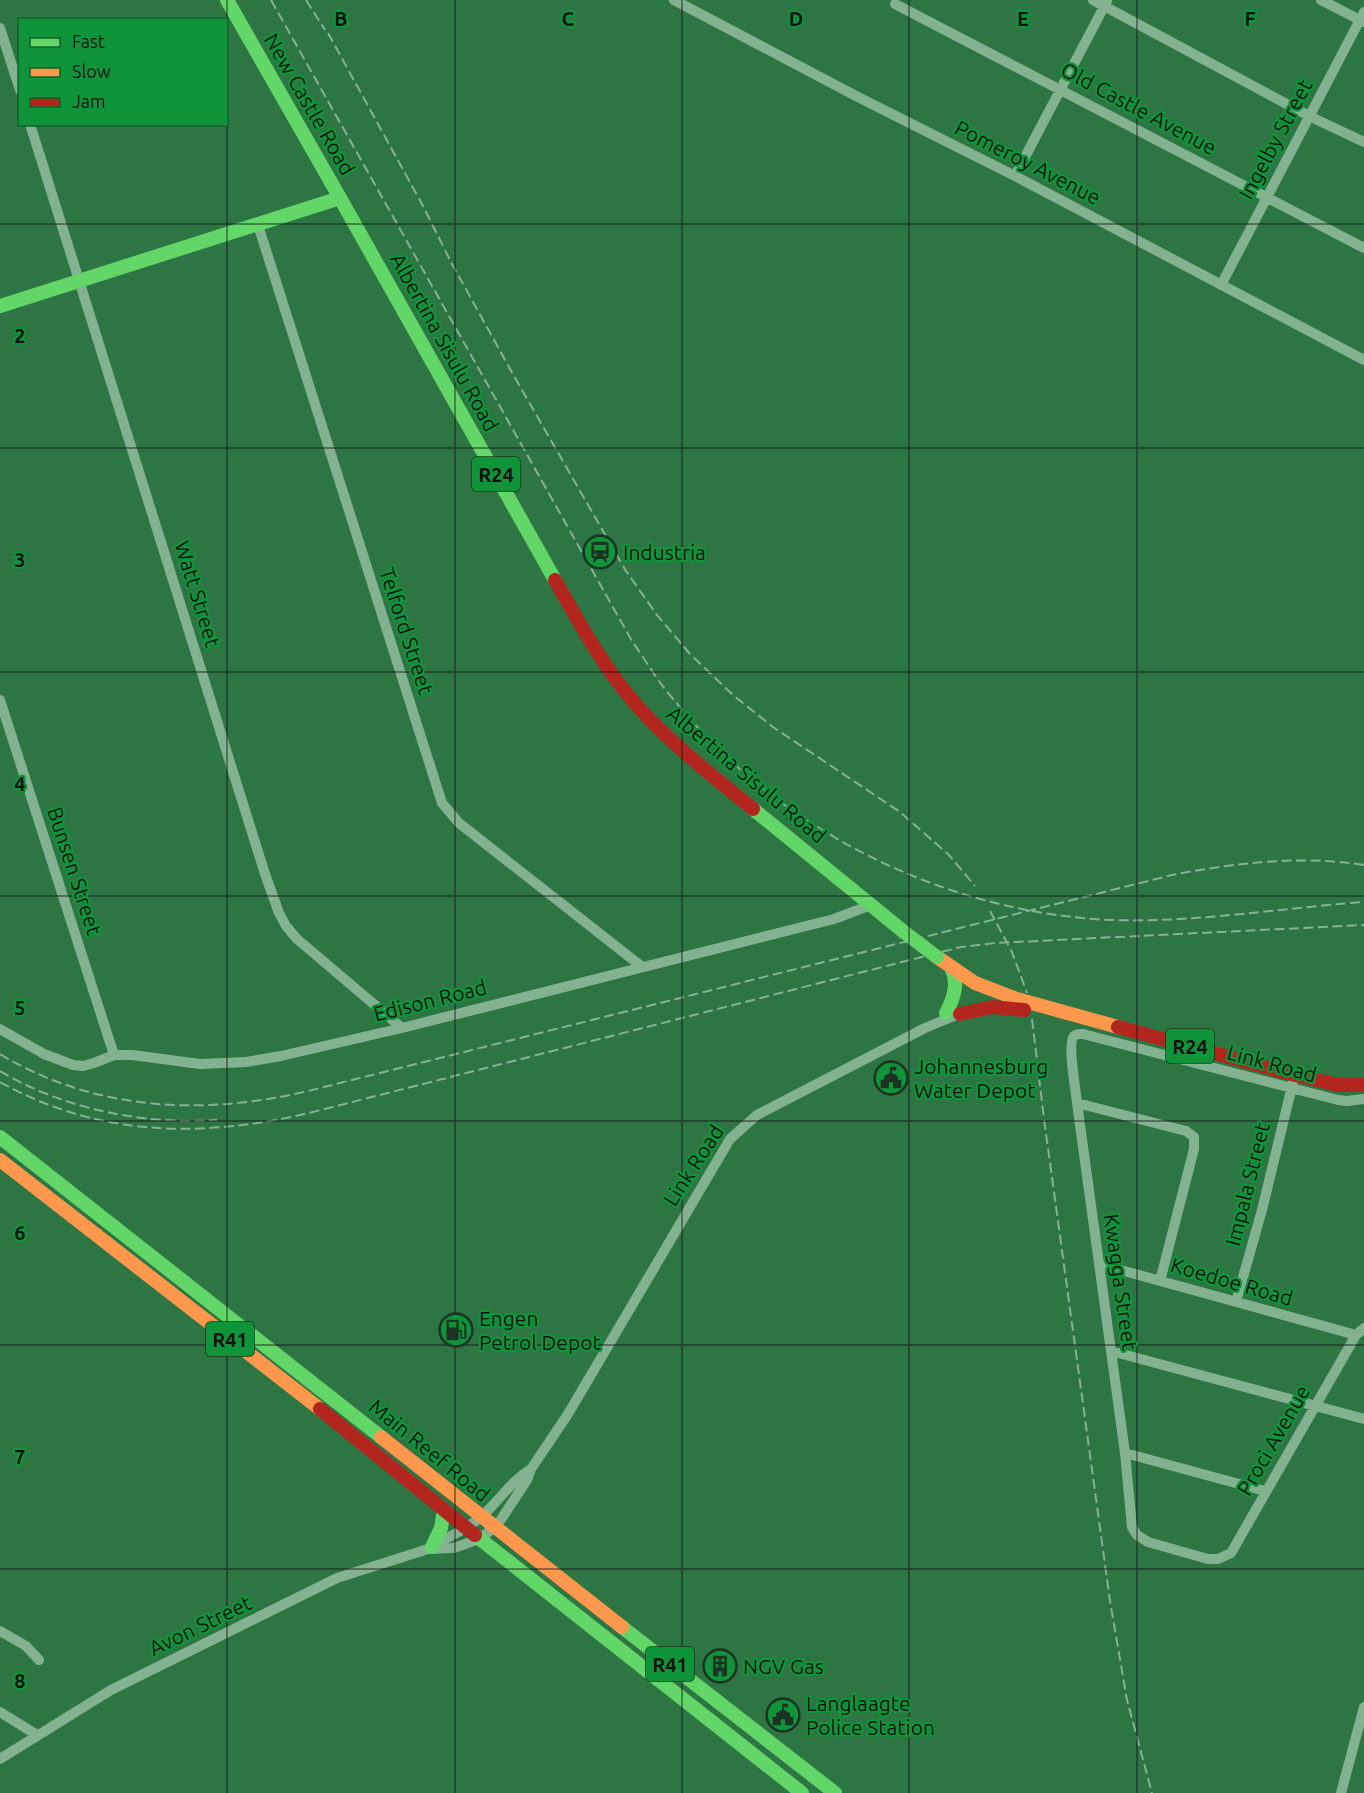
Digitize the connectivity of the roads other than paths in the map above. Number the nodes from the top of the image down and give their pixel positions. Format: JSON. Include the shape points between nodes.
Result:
{"nodes":[{"id":1,"x":227,"y":0,"type":"edge"},
{"id":2,"x":674,"y":0,"type":"edge"},
{"id":3,"x":1093,"y":0,"type":"edge"},
{"id":4,"x":1321,"y":0,"type":"edge"},
{"id":5,"x":1105,"y":3,"type":"edge"},
{"id":6,"x":895,"y":4,"type":"dead end"},
{"id":7,"x":1362,"y":18,"type":"edge"},
{"id":8,"x":0,"y":28,"type":"edge"},
{"id":9,"x":18,"y":84,"type":"edge"},
{"id":10,"x":1060,"y":89,"type":"junction"},
{"id":11,"x":1309,"y":116,"type":"junction"},
{"id":12,"x":31,"y":126,"type":"edge"},
{"id":13,"x":1364,"y":142,"type":"edge"},
{"id":14,"x":1015,"y":176,"type":"junction"},
{"id":15,"x":1266,"y":197,"type":"junction"},
{"id":16,"x":340,"y":198,"type":"junction"},
{"id":17,"x":258,"y":225,"type":"junction"},
{"id":18,"x":1364,"y":249,"type":"edge"},
{"id":19,"x":79,"y":281,"type":"junction"},
{"id":20,"x":1221,"y":285,"type":"junction"},
{"id":21,"x":0,"y":306,"type":"edge"},
{"id":22,"x":1364,"y":360,"type":"edge"},
{"id":23,"x":0,"y":700,"type":"edge"},
{"id":24,"x":871,"y":905,"type":"junction"},
{"id":25,"x":641,"y":966,"type":"junction"},
{"id":26,"x":951,"y":967,"type":"junction"},
{"id":27,"x":977,"y":991,"type":"junction"},
{"id":28,"x":953,"y":1013,"type":"junction"},
{"id":29,"x":1112,"y":1024,"type":"junction"},
{"id":30,"x":402,"y":1028,"type":"junction"},
{"id":31,"x":0,"y":1029,"type":"edge"},
{"id":32,"x":1071,"y":1042,"type":"joint"},
{"id":33,"x":114,"y":1055,"type":"junction"},
{"id":34,"x":1293,"y":1082,"type":"junction"},
{"id":35,"x":1364,"y":1085,"type":"edge"},
{"id":36,"x":1364,"y":1099,"type":"edge"},
{"id":37,"x":1077,"y":1103,"type":"junction"},
{"id":38,"x":0,"y":1137,"type":"edge"},
{"id":39,"x":0,"y":1160,"type":"edge"},
{"id":40,"x":1099,"y":1264,"type":"junction"},
{"id":41,"x":165,"y":1267,"type":"junction"},
{"id":42,"x":153,"y":1280,"type":"junction"},
{"id":43,"x":1160,"y":1281,"type":"junction"},
{"id":44,"x":1236,"y":1302,"type":"junction"},
{"id":45,"x":1360,"y":1332,"type":"edge"},
{"id":46,"x":1112,"y":1351,"type":"junction"},
{"id":47,"x":1315,"y":1406,"type":"junction"},
{"id":48,"x":1364,"y":1419,"type":"edge"},
{"id":49,"x":1125,"y":1453,"type":"junction"},
{"id":50,"x":531,"y":1469,"type":"junction"},
{"id":51,"x":1265,"y":1491,"type":"junction"},
{"id":52,"x":444,"y":1510,"type":"junction"},
{"id":53,"x":481,"y":1517,"type":"junction"},
{"id":54,"x":466,"y":1528,"type":"junction"},
{"id":55,"x":494,"y":1528,"type":"junction"},
{"id":56,"x":479,"y":1539,"type":"junction"},
{"id":57,"x":430,"y":1548,"type":"junction"},
{"id":58,"x":1208,"y":1559,"type":"joint"},
{"id":59,"x":0,"y":1631,"type":"edge"},
{"id":60,"x":39,"y":1660,"type":"dead end"},
{"id":61,"x":1364,"y":1707,"type":"edge"},
{"id":62,"x":0,"y":1712,"type":"edge"},
{"id":63,"x":37,"y":1735,"type":"junction"},
{"id":64,"x":0,"y":1759,"type":"edge"},
{"id":65,"x":802,"y":1768,"type":"junction"},
{"id":66,"x":789,"y":1783,"type":"junction"},
{"id":67,"x":802,"y":1793,"type":"edge"},
{"id":68,"x":835,"y":1793,"type":"edge"},
{"id":69,"x":1341,"y":1793,"type":"edge"}],
"edges":[{"from":1,"to":16,"type":"main road","name":"New Castle Road"},
{"from":2,"to":14,"type":"street","name":"Pomeroy Avenue"},
{"from":3,"to":5,"type":"street"},
{"from":4,"to":7,"type":"street"},
{"from":5,"to":10,"type":"street"},
{"from":5,"to":11,"type":"street"},
{"from":6,"to":10,"type":"street","name":"Old Castle Avenue"},
{"from":7,"to":11,"type":"street","name":"Ingelby Street"},
{"from":8,"to":9,"type":"street"},
{"from":10,"to":14,"type":"street"},
{"from":10,"to":15,"type":"street","name":"Old Castle Avenue"},
{"from":11,"to":13,"type":"street"},
{"from":11,"to":15,"type":"street","name":"Ingelby Street"},
{"from":12,"to":19,"type":"street","name":"Watt Street"},
{"from":14,"to":20,"type":"street","name":"Pomeroy Avenue"},
{"from":15,"to":18,"type":"street","name":"Old Castle Avenue"},
{"from":15,"to":20,"type":"street","name":"Ingelby Street"},
{"from":16,"to":17,"type":"main road"},
{"from":16,"to":24,"type":"main road","name":"Albertina Sisulu Road","number":"R24","via":[[610,671],[651,720],[691,759]]},
{"from":17,"to":19,"type":"main road"},
{"from":17,"to":25,"type":"street","name":"Telford Street","via":[[442,803],[459,823]]},
{"from":19,"to":21,"type":"main road"},
{"from":19,"to":30,"type":"street","name":"Watt Street","via":[[279,913],[308,950]]},
{"from":20,"to":22,"type":"street","name":"Pomeroy Avenue"},
{"from":23,"to":33,"type":"street","name":"Bunsen Street"},
{"from":24,"to":25,"type":"street","name":"Edison Road","via":[[834,919]]},
{"from":24,"to":26,"type":"main road","name":"Albertina Sisulu Road","number":"R24","bridge":true},
{"from":25,"to":30,"type":"street","name":"Edison Road"},
{"from":26,"to":27,"type":"main road","name":"Albertina Sisulu Road","number":"R24"},
{"from":26,"to":28,"type":"main road","via":[[956,979]]},
{"from":27,"to":28,"type":"street","name":"Link Road"},
{"from":27,"to":28,"type":"street","via":[[965,986]]},
{"from":27,"to":29,"type":"main road","name":"Albertina Sisulu Road","number":"R24"},
{"from":28,"to":29,"type":"main road","via":[[1000,1006]]},
{"from":28,"to":50,"type":"street","name":"Link Road","via":[[757,1115],[730,1139],[568,1414]]},
{"from":29,"to":34,"type":"main road","name":"Albertina Sisulu Road","number":"R24"},
{"from":30,"to":33,"type":"street","name":"Edison Road","via":[[246,1062],[200,1064]]},
{"from":31,"to":33,"type":"street","name":"Edison Road","via":[[73,1065],[82,1066]]},
{"from":32,"to":34,"type":"street","name":"Link Road","via":[[1076,1035],[1083,1034]]},
{"from":32,"to":37,"type":"street","name":"Kwagga Street"},
{"from":34,"to":35,"type":"main road","name":"Albertina Sisulu Road","number":"R24"},
{"from":34,"to":36,"type":"street","name":"Link Road","via":[[1338,1100]]},
{"from":34,"to":44,"type":"street","name":"Impala Street"},
{"from":37,"to":40,"type":"street","name":"Kwagga Street"},
{"from":37,"to":43,"type":"street","via":[[1186,1131],[1194,1137]]},
{"from":38,"to":41,"type":"main road","name":"Main Reef Road","number":"R41"},
{"from":39,"to":42,"type":"main road","name":"Main Reef Road","number":"R41"},
{"from":40,"to":43,"type":"street","name":"Koedoe Road"},
{"from":40,"to":46,"type":"street","name":"Kwagga Street"},
{"from":41,"to":42,"type":"main road"},
{"from":41,"to":53,"type":"main road","name":"Main Reef Road","number":"R41"},
{"from":42,"to":52,"type":"main road","name":"Main Reef Road","number":"R41"},
{"from":43,"to":44,"type":"street","name":"Koedoe Road"},
{"from":44,"to":45,"type":"street","name":"Koedoe Road"},
{"from":45,"to":47,"type":"street","name":"Proci Avenue"},
{"from":46,"to":47,"type":"street"},
{"from":46,"to":49,"type":"street","name":"Kwagga Street"},
{"from":47,"to":48,"type":"street"},
{"from":47,"to":51,"type":"street","name":"Proci Avenue"},
{"from":49,"to":51,"type":"street"},
{"from":49,"to":58,"type":"street","name":"Kwagga Street","via":[[1132,1527],[1137,1535],[1148,1542]]},
{"from":50,"to":53,"type":"street","name":"Link Road"},
{"from":50,"to":55,"type":"street","name":"Link Road"},
{"from":51,"to":58,"type":"street","name":"Proci Avenue","via":[[1231,1553]]},
{"from":52,"to":54,"type":"main road","name":"Main Reef Road","number":"R41"},
{"from":52,"to":57,"type":"main road","via":[[441,1528]]},
{"from":53,"to":54,"type":"street","name":"Link Road"},
{"from":53,"to":55,"type":"main road","name":"Main Reef Road","number":"R41"},
{"from":54,"to":56,"type":"main road","name":"Main Reef Road","number":"R41"},
{"from":54,"to":57,"type":"street","name":"Avon Street"},
{"from":55,"to":56,"type":"street","name":"Link Road"},
{"from":55,"to":65,"type":"main road","name":"Main Reef Road","number":"R41"},
{"from":56,"to":57,"type":"street","name":"Avon Street","via":[[454,1548]]},
{"from":56,"to":66,"type":"main road","name":"Main Reef Road","number":"R41"},
{"from":57,"to":63,"type":"street","name":"Avon Street","via":[[337,1578],[111,1690]]},
{"from":59,"to":60,"type":"street","via":[[26,1646]]},
{"from":61,"to":69,"type":"street"},
{"from":62,"to":63,"type":"street"},
{"from":63,"to":64,"type":"street","name":"Avon Street"},
{"from":65,"to":66,"type":"main road"},
{"from":65,"to":68,"type":"main road","name":"Main Reef Road","number":"R41"},
{"from":66,"to":67,"type":"main road","name":"Main Reef Road","number":"R41"}]}
